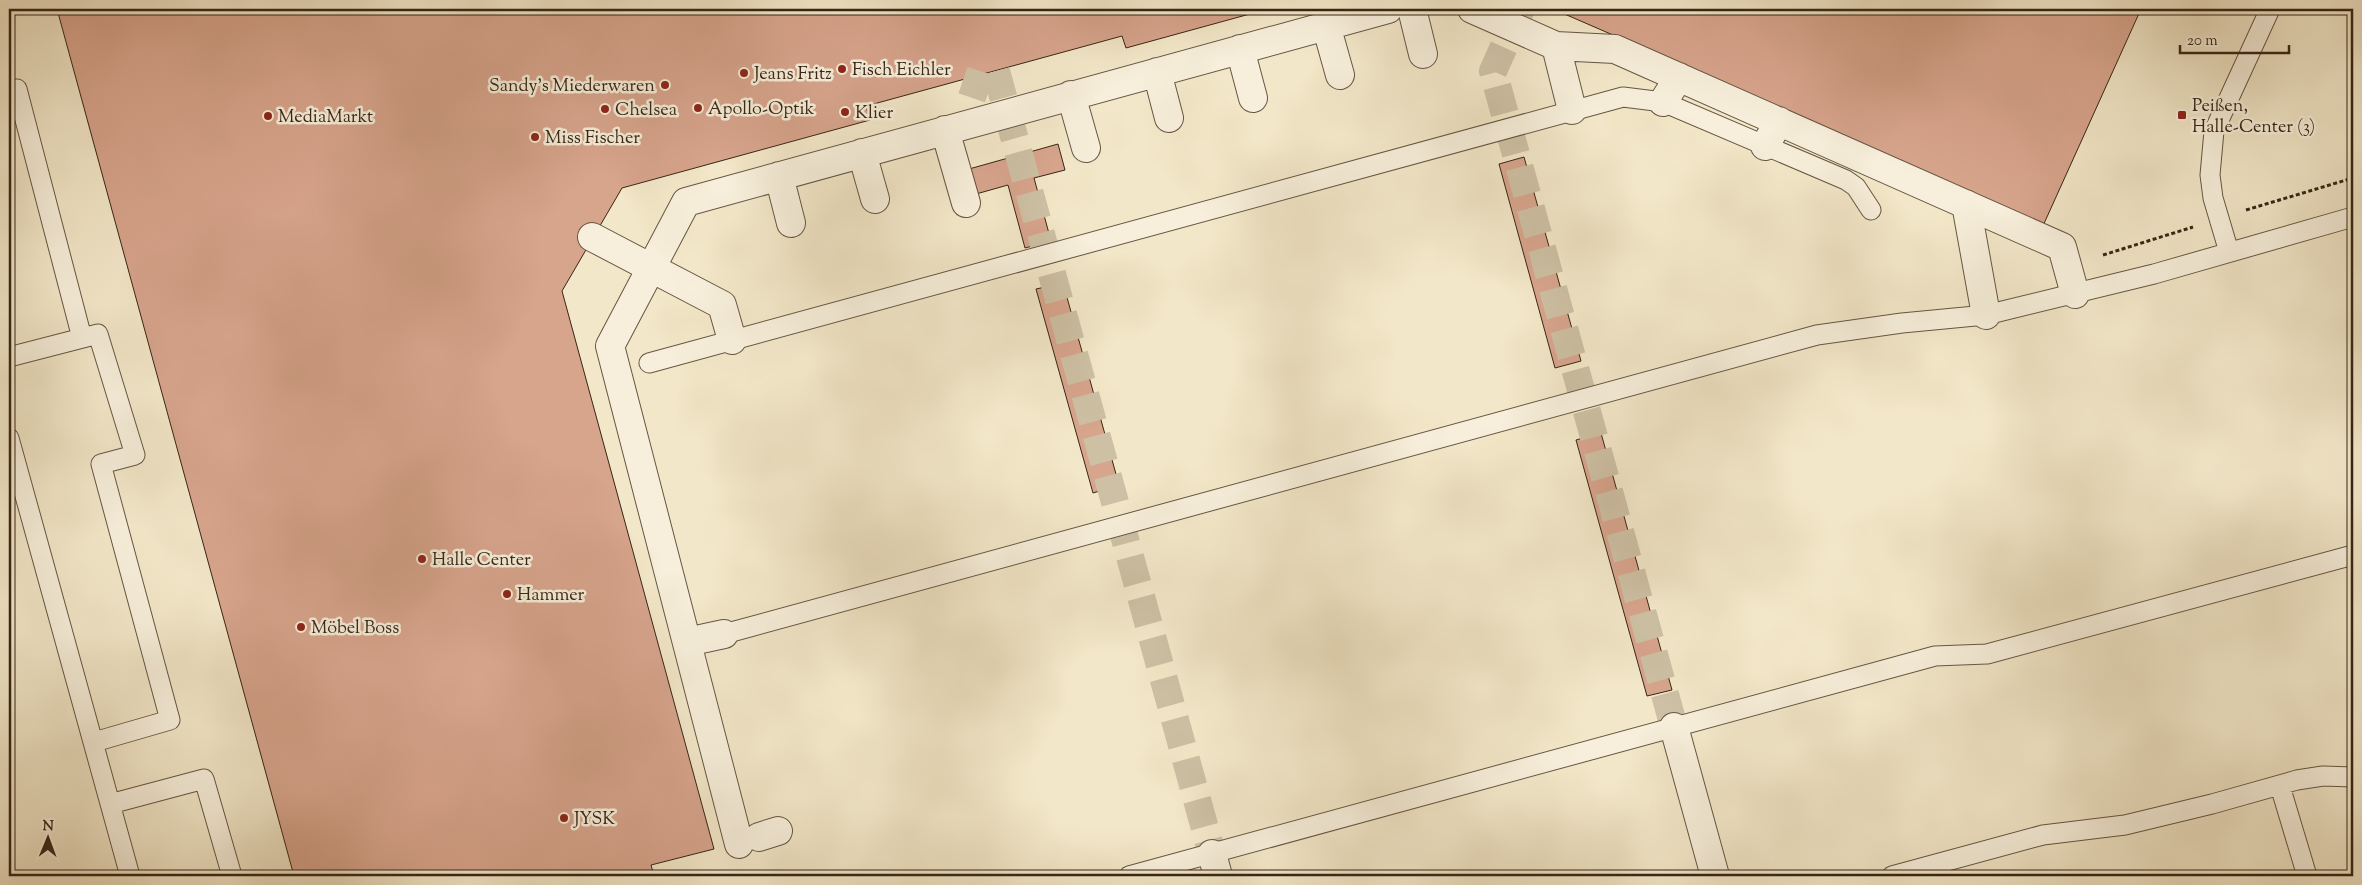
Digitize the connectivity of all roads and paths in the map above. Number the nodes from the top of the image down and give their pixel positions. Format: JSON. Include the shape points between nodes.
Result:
{"nodes":[{"id":1,"x":1388,"y":9,"type":"edge"},
{"id":2,"x":1412,"y":9,"type":"edge"},
{"id":3,"x":1472,"y":9,"type":"edge"},
{"id":4,"x":2270,"y":9,"type":"edge"},
{"id":5,"x":1326,"y":25,"type":"junction"},
{"id":6,"x":1556,"y":46,"type":"junction"},
{"id":7,"x":1240,"y":49,"type":"junction"},
{"id":8,"x":1423,"y":54,"type":"dead end"},
{"id":9,"x":1157,"y":72,"type":"junction"},
{"id":10,"x":1340,"y":75,"type":"dead end"},
{"id":11,"x":1679,"y":77,"type":"junction"},
{"id":12,"x":9,"y":91,"type":"edge"},
{"id":13,"x":1071,"y":96,"type":"junction"},
{"id":14,"x":1253,"y":98,"type":"dead end"},
{"id":15,"x":1663,"y":102,"type":"junction"},
{"id":16,"x":1572,"y":110,"type":"junction"},
{"id":17,"x":1169,"y":118,"type":"dead end"},
{"id":18,"x":1779,"y":121,"type":"junction"},
{"id":19,"x":945,"y":130,"type":"junction"},
{"id":20,"x":1765,"y":146,"type":"junction"},
{"id":21,"x":1086,"y":148,"type":"dead end"},
{"id":22,"x":862,"y":153,"type":"junction"},
{"id":23,"x":779,"y":176,"type":"junction"},
{"id":24,"x":875,"y":199,"type":"dead end"},
{"id":25,"x":966,"y":203,"type":"dead end"},
{"id":26,"x":1966,"y":204,"type":"junction"},
{"id":27,"x":1871,"y":210,"type":"dead end"},
{"id":28,"x":2353,"y":217,"type":"edge"},
{"id":29,"x":791,"y":223,"type":"dead end"},
{"id":30,"x":601,"y":236,"type":"dead end"},
{"id":31,"x":2229,"y":252,"type":"junction"},
{"id":32,"x":651,"y":268,"type":"junction"},
{"id":33,"x":2075,"y":294,"type":"junction"},
{"id":34,"x":1986,"y":315,"type":"junction"},
{"id":35,"x":82,"y":338,"type":"junction"},
{"id":36,"x":732,"y":340,"type":"junction"},
{"id":37,"x":9,"y":357,"type":"edge"},
{"id":38,"x":649,"y":363,"type":"dead end"},
{"id":39,"x":9,"y":438,"type":"edge"},
{"id":40,"x":2353,"y":555,"type":"edge"},
{"id":41,"x":724,"y":634,"type":"joint"},
{"id":42,"x":687,"y":642,"type":"junction"},
{"id":43,"x":1674,"y":727,"type":"junction"},
{"id":44,"x":94,"y":742,"type":"junction"},
{"id":45,"x":2353,"y":777,"type":"edge"},
{"id":46,"x":2289,"y":783,"type":"junction"},
{"id":47,"x":110,"y":804,"type":"junction"},
{"id":48,"x":759,"y":837,"type":"dead end"},
{"id":49,"x":1215,"y":865,"type":"edge"},
{"id":50,"x":130,"y":876,"type":"edge"},
{"id":51,"x":232,"y":876,"type":"edge"},
{"id":52,"x":1129,"y":876,"type":"edge"},
{"id":53,"x":1715,"y":876,"type":"edge"},
{"id":54,"x":1892,"y":876,"type":"edge"},
{"id":55,"x":2307,"y":876,"type":"edge"}],
"edges":[{"from":1,"to":5,"type":"street"},
{"from":2,"to":8,"type":"street"},
{"from":3,"to":6,"type":"street"},
{"from":4,"to":31,"type":"lane","via":[[2214,131],[2210,175],[2213,198]]},
{"from":5,"to":7,"type":"street"},
{"from":5,"to":10,"type":"street"},
{"from":6,"to":11,"type":"street","via":[[1615,49]]},
{"from":6,"to":16,"type":"street"},
{"from":7,"to":9,"type":"street"},
{"from":7,"to":14,"type":"street"},
{"from":9,"to":13,"type":"street"},
{"from":9,"to":17,"type":"street"},
{"from":11,"to":15,"type":"street"},
{"from":11,"to":18,"type":"street"},
{"from":12,"to":35,"type":"lane","via":[[17,89]]},
{"from":13,"to":19,"type":"street"},
{"from":13,"to":21,"type":"street"},
{"from":15,"to":16,"type":"lane","via":[[1623,97]]},
{"from":15,"to":20,"type":"lane"},
{"from":16,"to":36,"type":"lane"},
{"from":18,"to":20,"type":"street"},
{"from":18,"to":26,"type":"street","via":[[1860,152]]},
{"from":19,"to":22,"type":"street"},
{"from":19,"to":25,"type":"street"},
{"from":20,"to":27,"type":"lane","via":[[1846,180],[1856,187]]},
{"from":22,"to":23,"type":"street"},
{"from":22,"to":24,"type":"street"},
{"from":23,"to":29,"type":"street"},
{"from":23,"to":32,"type":"street","via":[[686,202]]},
{"from":26,"to":33,"type":"street","via":[[2062,247]]},
{"from":26,"to":34,"type":"street"},
{"from":28,"to":31,"type":"lane"},
{"from":30,"to":32,"type":"street"},
{"from":31,"to":33,"type":"lane"},
{"from":32,"to":36,"type":"street","via":[[722,305]]},
{"from":32,"to":42,"type":"street","via":[[610,346]]},
{"from":33,"to":34,"type":"lane"},
{"from":34,"to":41,"type":"lane","via":[[1817,335]]},
{"from":35,"to":37,"type":"lane"},
{"from":35,"to":44,"type":"lane","via":[[98,334],[135,455],[101,464],[170,720]]},
{"from":36,"to":38,"type":"lane"},
{"from":39,"to":44,"type":"lane"},
{"from":40,"to":43,"type":"lane","via":[[1987,654],[1935,656]]},
{"from":41,"to":42,"type":"street"},
{"from":42,"to":48,"type":"street"},
{"from":43,"to":49,"type":"lane"},
{"from":43,"to":53,"type":"street"},
{"from":44,"to":47,"type":"lane"},
{"from":45,"to":46,"type":"lane","via":[[2323,776]]},
{"from":46,"to":54,"type":"lane","via":[[2125,825],[2043,835]]},
{"from":46,"to":55,"type":"lane"},
{"from":47,"to":50,"type":"lane"},
{"from":47,"to":51,"type":"lane","via":[[204,779]]},
{"from":49,"to":52,"type":"lane"}]}
